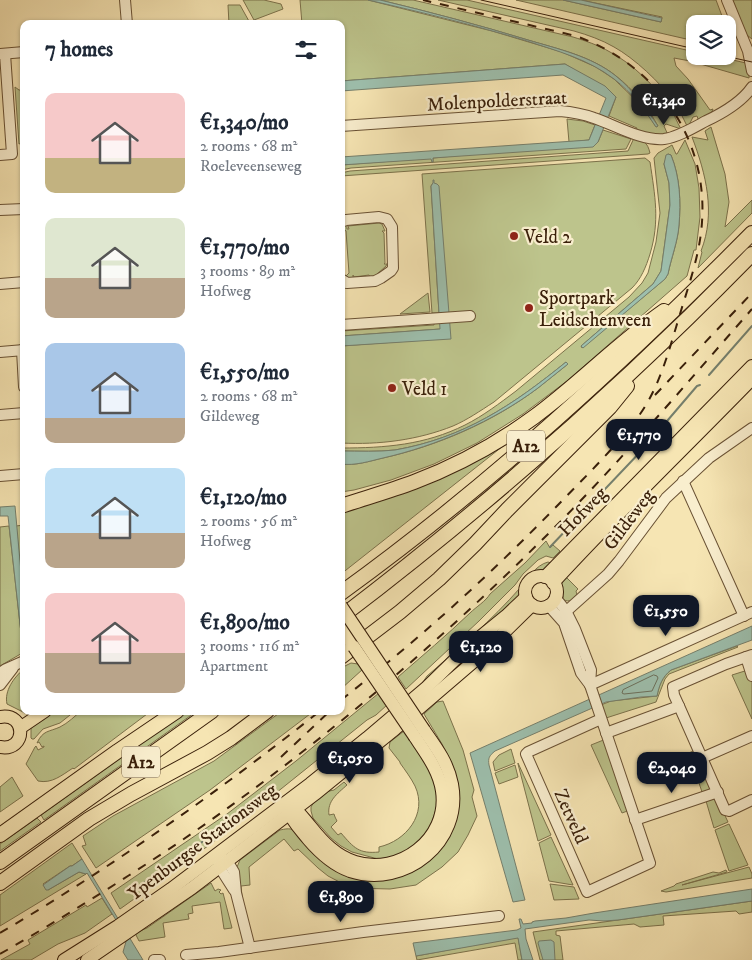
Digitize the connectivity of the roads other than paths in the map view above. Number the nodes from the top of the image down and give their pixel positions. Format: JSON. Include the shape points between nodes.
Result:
{"nodes":[{"id":1,"x":125,"y":0,"type":"edge"},
{"id":2,"x":726,"y":0,"type":"edge"},
{"id":3,"x":126,"y":20,"type":"edge"},
{"id":4,"x":20,"y":52,"type":"edge"},
{"id":5,"x":2,"y":54,"type":"edge"},
{"id":6,"x":752,"y":71,"type":"edge"},
{"id":7,"x":752,"y":87,"type":"edge"},
{"id":8,"x":345,"y":126,"type":"edge"},
{"id":9,"x":0,"y":155,"type":"edge"},
{"id":10,"x":20,"y":209,"type":"edge"},
{"id":11,"x":0,"y":210,"type":"edge"},
{"id":12,"x":345,"y":220,"type":"edge"},
{"id":13,"x":752,"y":233,"type":"edge"},
{"id":14,"x":752,"y":254,"type":"edge"},
{"id":15,"x":20,"y":282,"type":"edge"},
{"id":16,"x":345,"y":282,"type":"edge"},
{"id":17,"x":0,"y":284,"type":"edge"},
{"id":18,"x":699,"y":286,"type":"junction"},
{"id":19,"x":470,"y":316,"type":"dead end"},
{"id":20,"x":345,"y":325,"type":"edge"},
{"id":21,"x":669,"y":337,"type":"junction"},
{"id":22,"x":20,"y":350,"type":"edge"},
{"id":23,"x":0,"y":352,"type":"edge"},
{"id":24,"x":752,"y":366,"type":"edge"},
{"id":25,"x":752,"y":379,"type":"edge"},
{"id":26,"x":20,"y":413,"type":"edge"},
{"id":27,"x":0,"y":415,"type":"edge"},
{"id":28,"x":752,"y":428,"type":"edge"},
{"id":29,"x":20,"y":474,"type":"edge"},
{"id":30,"x":0,"y":476,"type":"edge"},
{"id":31,"x":683,"y":480,"type":"junction"},
{"id":32,"x":393,"y":490,"type":"junction"},
{"id":33,"x":345,"y":496,"type":"edge"},
{"id":34,"x":345,"y":505,"type":"edge"},
{"id":35,"x":549,"y":580,"type":"junction"},
{"id":36,"x":345,"y":590,"type":"edge"},
{"id":37,"x":529,"y":601,"type":"junction"},
{"id":38,"x":552,"y":601,"type":"junction"},
{"id":39,"x":345,"y":614,"type":"edge"},
{"id":40,"x":345,"y":614,"type":"edge"},
{"id":41,"x":563,"y":614,"type":"junction"},
{"id":42,"x":748,"y":614,"type":"edge"},
{"id":43,"x":345,"y":632,"type":"edge"},
{"id":44,"x":359,"y":644,"type":"junction"},
{"id":45,"x":345,"y":654,"type":"edge"},
{"id":46,"x":749,"y":656,"type":"edge"},
{"id":47,"x":19,"y":663,"type":"edge"},
{"id":48,"x":0,"y":673,"type":"edge"},
{"id":49,"x":752,"y":676,"type":"edge"},
{"id":50,"x":0,"y":685,"type":"edge"},
{"id":51,"x":591,"y":688,"type":"junction"},
{"id":52,"x":679,"y":706,"type":"junction"},
{"id":53,"x":28,"y":715,"type":"edge"},
{"id":54,"x":37,"y":715,"type":"edge"},
{"id":55,"x":158,"y":715,"type":"edge"},
{"id":56,"x":171,"y":715,"type":"edge"},
{"id":57,"x":206,"y":715,"type":"edge"},
{"id":58,"x":261,"y":715,"type":"edge"},
{"id":59,"x":600,"y":715,"type":"junction"},
{"id":60,"x":1,"y":716,"type":"edge"},
{"id":61,"x":18,"y":725,"type":"junction"},
{"id":62,"x":606,"y":732,"type":"junction"},
{"id":63,"x":752,"y":736,"type":"edge"},
{"id":64,"x":0,"y":747,"type":"edge"},
{"id":65,"x":118,"y":752,"type":"junction"},
{"id":66,"x":702,"y":758,"type":"junction"},
{"id":67,"x":718,"y":792,"type":"junction"},
{"id":68,"x":752,"y":800,"type":"edge"},
{"id":69,"x":290,"y":809,"type":"junction"},
{"id":70,"x":635,"y":820,"type":"junction"},
{"id":71,"x":0,"y":835,"type":"edge"},
{"id":72,"x":0,"y":862,"type":"edge"},
{"id":73,"x":221,"y":862,"type":"junction"},
{"id":74,"x":0,"y":883,"type":"edge"},
{"id":75,"x":499,"y":916,"type":"dead end"},
{"id":76,"x":126,"y":928,"type":"junction"},
{"id":77,"x":250,"y":948,"type":"junction"},
{"id":78,"x":186,"y":955,"type":"dead end"},
{"id":79,"x":220,"y":956,"type":"edge"},
{"id":80,"x":64,"y":960,"type":"edge"},
{"id":81,"x":87,"y":960,"type":"edge"},
{"id":82,"x":154,"y":960,"type":"edge"},
{"id":83,"x":160,"y":960,"type":"edge"}],
"edges":[{"from":1,"to":3,"type":"street"},
{"from":2,"to":6,"type":"street","via":[[748,51]]},
{"from":4,"to":5,"type":"street"},
{"from":5,"to":9,"type":"street","via":[[12,154]]},
{"from":7,"to":8,"type":"street","name":"Molenpolderstraat","via":[[738,102],[711,119],[666,138],[650,138],[594,118],[560,111]]},
{"from":10,"to":11,"type":"street"},
{"from":12,"to":16,"type":"street","via":[[387,219],[392,227],[393,268],[375,281]]},
{"from":13,"to":18,"type":"highway","number":"A12"},
{"from":14,"to":21,"type":"highway","number":"A12"},
{"from":15,"to":17,"type":"street"},
{"from":18,"to":32,"type":"highway","number":"A12","via":[[645,324],[520,427],[456,464]]},
{"from":18,"to":36,"type":"highway","number":"A12","via":[[598,383],[525,447],[431,525]]},
{"from":19,"to":20,"type":"street"},
{"from":21,"to":39,"type":"highway","number":"A12","via":[[518,474]]},
{"from":21,"to":44,"type":"highway","number":"A12","via":[[610,407],[471,549],[432,586]]},
{"from":22,"to":23,"type":"street"},
{"from":24,"to":35,"type":"main road","name":"Hofweg"},
{"from":25,"to":35,"type":"main road","name":"Hofweg"},
{"from":26,"to":27,"type":"street"},
{"from":28,"to":31,"type":"street","name":"Gildeweg"},
{"from":29,"to":30,"type":"street"},
{"from":31,"to":41,"type":"street","name":"Gildeweg","via":[[608,574]]},
{"from":31,"to":42,"type":"street"},
{"from":32,"to":33,"type":"highway","number":"A12"},
{"from":32,"to":34,"type":"highway","number":"A12"},
{"from":35,"to":37,"type":"main road","via":[[537,577],[530,581],[525,588]]},
{"from":35,"to":38,"type":"main road","via":[[556,590]]},
{"from":37,"to":38,"type":"main road","via":[[540,607]]},
{"from":37,"to":69,"type":"main road","name":"Ypenburgse Stationsweg","via":[[479,637]]},
{"from":37,"to":69,"type":"main road","name":"Ypenburgse Stationsweg","via":[[486,650],[457,676],[379,742]]},
{"from":38,"to":41,"type":"street"},
{"from":40,"to":44,"type":"main road","bridge":true},
{"from":41,"to":51,"type":"street","via":[[581,673]]},
{"from":42,"to":51,"type":"street"},
{"from":43,"to":44,"type":"main road"},
{"from":44,"to":45,"type":"highway","number":"A12"},
{"from":44,"to":69,"type":"main road","bridge":true,"via":[[420,733],[436,770],[442,801],[434,830],[424,845],[410,856],[383,865],[366,864],[340,855]]},
{"from":46,"to":49,"type":"street"},
{"from":46,"to":52,"type":"street","via":[[673,687]]},
{"from":47,"to":48,"type":"street"},
{"from":47,"to":50,"type":"street"},
{"from":51,"to":59,"type":"street"},
{"from":52,"to":62,"type":"street"},
{"from":52,"to":66,"type":"street"},
{"from":53,"to":61,"type":"main road"},
{"from":54,"to":61,"type":"main road"},
{"from":55,"to":65,"type":"highway","number":"A12"},
{"from":56,"to":65,"type":"highway","number":"A12"},
{"from":57,"to":72,"type":"highway","number":"A12"},
{"from":58,"to":74,"type":"highway","number":"A12","via":[[212,750],[77,827]]},
{"from":59,"to":62,"type":"street"},
{"from":59,"to":70,"type":"street","name":"Zetveld","via":[[526,754],[587,892],[650,864]]},
{"from":60,"to":61,"type":"main road","via":[[10,717]]},
{"from":61,"to":64,"type":"main road","via":[[20,736],[16,743]]},
{"from":62,"to":70,"type":"street"},
{"from":63,"to":66,"type":"street"},
{"from":65,"to":71,"type":"highway","number":"A12"},
{"from":66,"to":67,"type":"street"},
{"from":67,"to":68,"type":"street","via":[[725,810],[729,811]]},
{"from":67,"to":70,"type":"street"},
{"from":69,"to":73,"type":"main road","name":"Ypenburgse Stationsweg"},
{"from":73,"to":76,"type":"main road","name":"Ypenburgse Stationsweg"},
{"from":73,"to":77,"type":"street","via":[[236,892]]},
{"from":75,"to":77,"type":"street"},
{"from":76,"to":80,"type":"main road","name":"Ypenburgse Stationsweg"},
{"from":76,"to":81,"type":"main road","name":"Ypenburgse Stationsweg"},
{"from":77,"to":79,"type":"street"},
{"from":78,"to":79,"type":"street"},
{"from":82,"to":83,"type":"street"}]}
